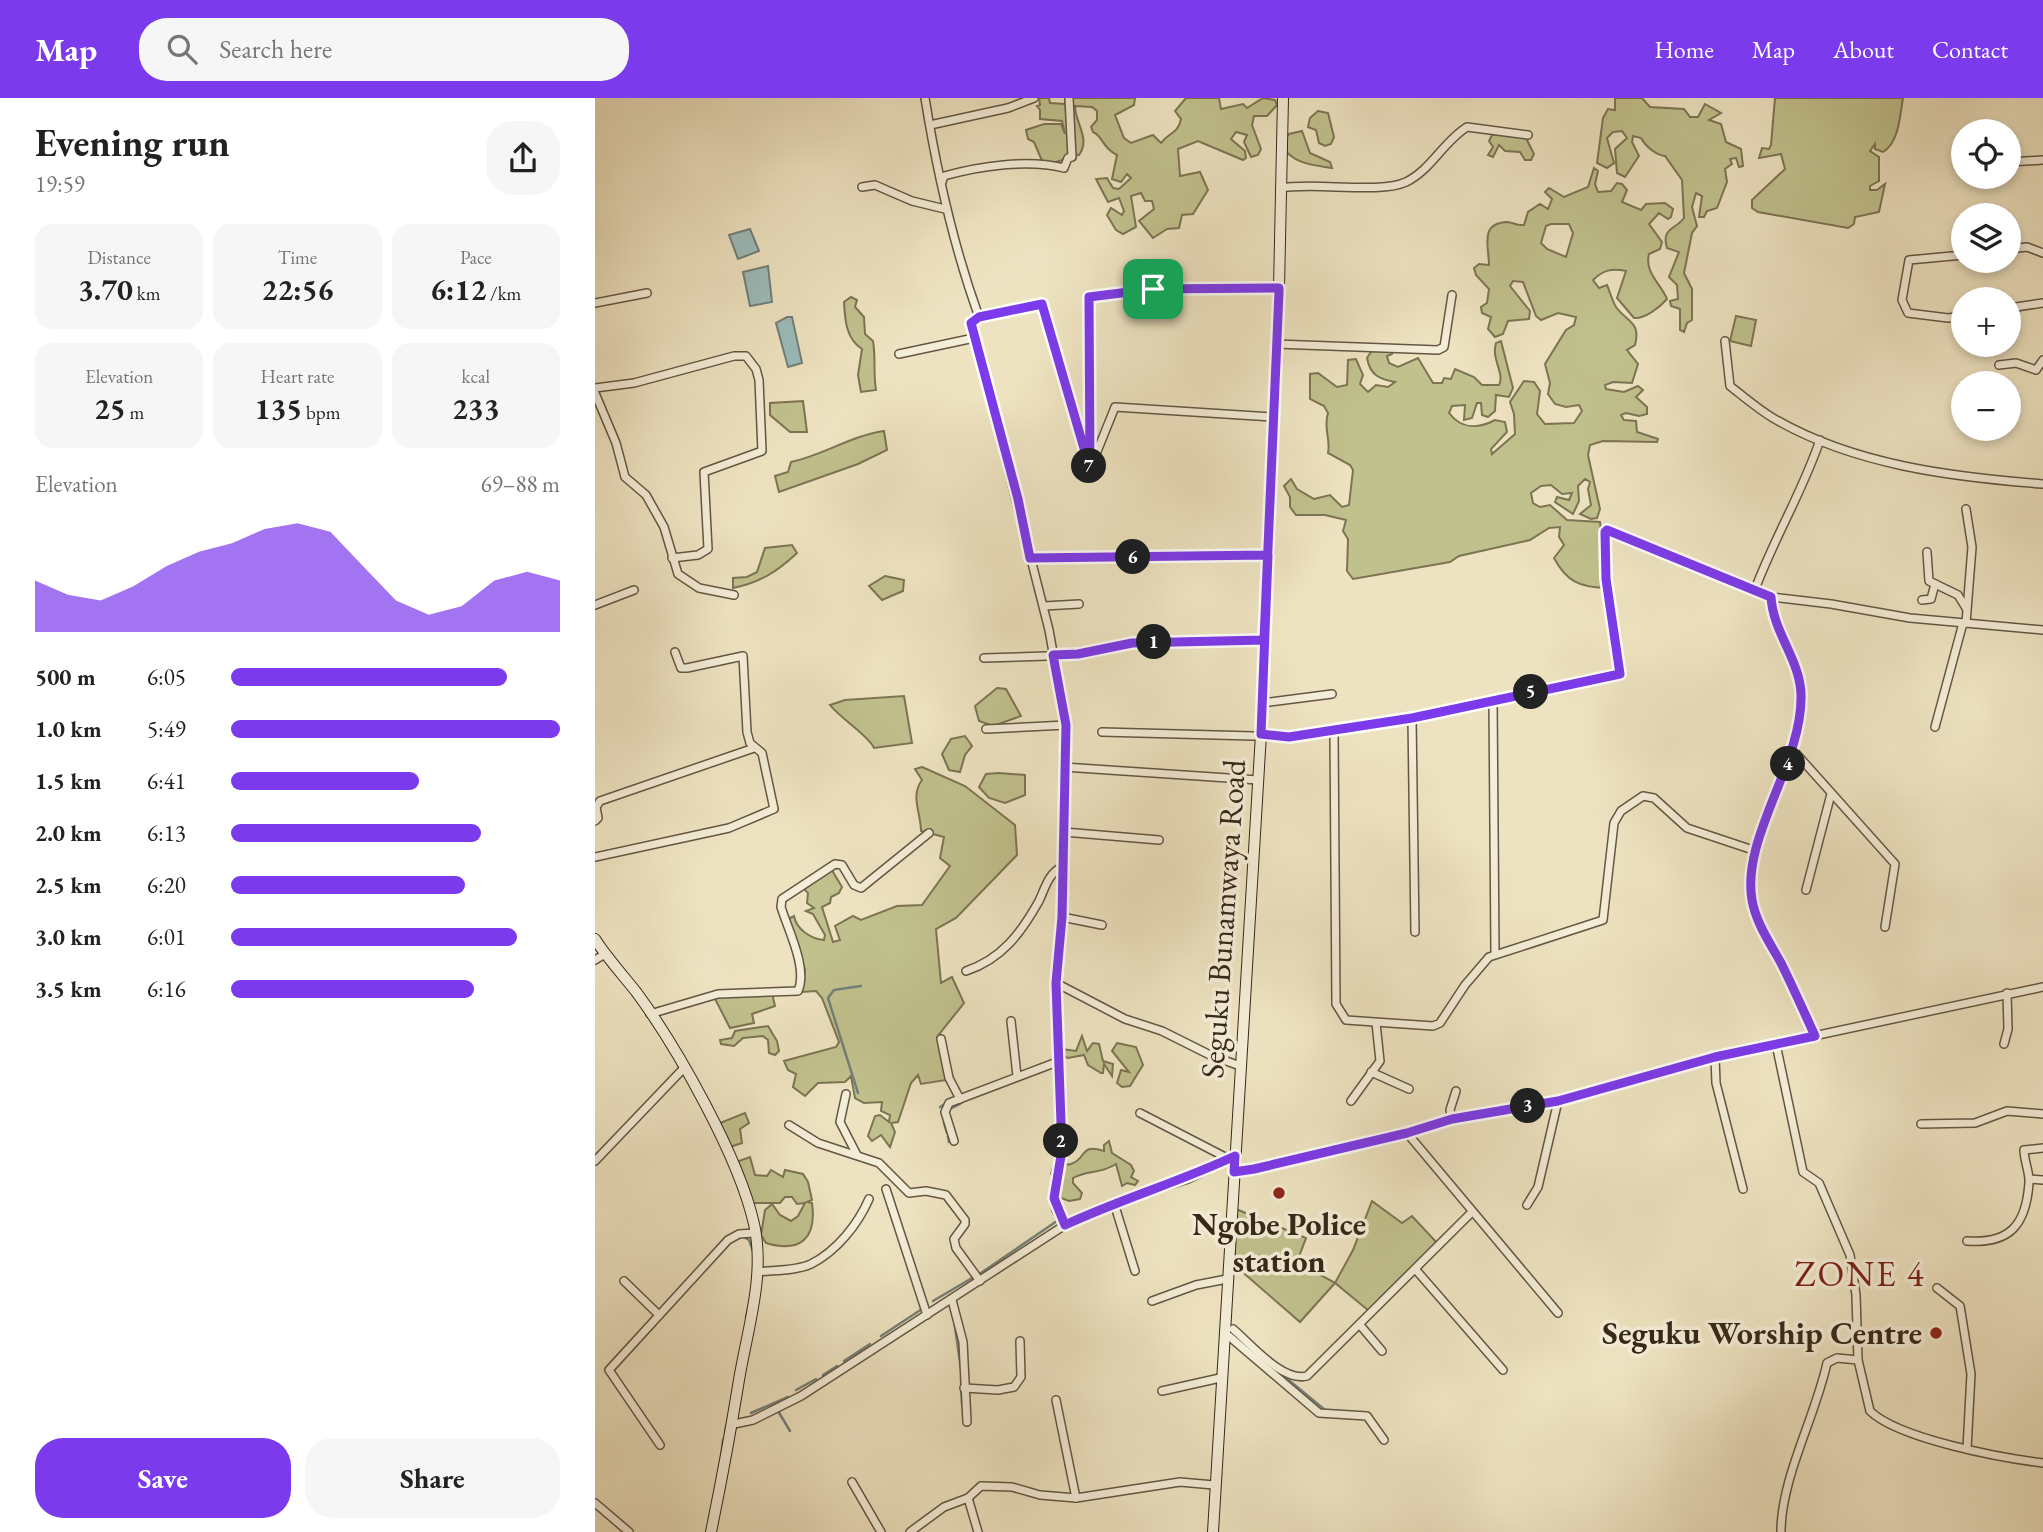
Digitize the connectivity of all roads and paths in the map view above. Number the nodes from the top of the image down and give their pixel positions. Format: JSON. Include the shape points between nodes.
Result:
{"nodes":[{"id":1,"x":925,"y":98,"type":"edge"},
{"id":2,"x":1034,"y":98,"type":"edge"},
{"id":3,"x":1069,"y":98,"type":"edge"},
{"id":4,"x":1283,"y":98,"type":"edge"},
{"id":5,"x":930,"y":125,"type":"junction"},
{"id":6,"x":1528,"y":135,"type":"dead end"},
{"id":7,"x":2043,"y":160,"type":"edge"},
{"id":8,"x":2021,"y":161,"type":"edge"},
{"id":9,"x":942,"y":183,"type":"junction"},
{"id":10,"x":862,"y":187,"type":"dead end"},
{"id":11,"x":1280,"y":188,"type":"junction"},
{"id":12,"x":945,"y":209,"type":"junction"},
{"id":13,"x":2021,"y":248,"type":"edge"},
{"id":14,"x":2043,"y":253,"type":"edge"},
{"id":15,"x":1951,"y":256,"type":"edge"},
{"id":16,"x":1279,"y":288,"type":"junction"},
{"id":17,"x":647,"y":293,"type":"dead end"},
{"id":18,"x":1452,"y":295,"type":"dead end"},
{"id":19,"x":595,"y":303,"type":"edge"},
{"id":20,"x":2043,"y":303,"type":"edge"},
{"id":21,"x":2021,"y":306,"type":"edge"},
{"id":22,"x":979,"y":317,"type":"junction"},
{"id":23,"x":1951,"y":318,"type":"edge"},
{"id":24,"x":974,"y":338,"type":"junction"},
{"id":25,"x":1725,"y":341,"type":"dead end"},
{"id":26,"x":1276,"y":344,"type":"junction"},
{"id":27,"x":899,"y":354,"type":"dead end"},
{"id":28,"x":2043,"y":360,"type":"edge"},
{"id":29,"x":1999,"y":365,"type":"dead end"},
{"id":30,"x":595,"y":391,"type":"edge"},
{"id":31,"x":1273,"y":416,"type":"junction"},
{"id":32,"x":1820,"y":440,"type":"junction"},
{"id":33,"x":1090,"y":469,"type":"junction"},
{"id":34,"x":2043,"y":484,"type":"edge"},
{"id":35,"x":1966,"y":509,"type":"dead end"},
{"id":36,"x":1927,"y":552,"type":"dead end"},
{"id":37,"x":1268,"y":555,"type":"junction"},
{"id":38,"x":672,"y":558,"type":"junction"},
{"id":39,"x":1030,"y":558,"type":"junction"},
{"id":40,"x":1935,"y":584,"type":"junction"},
{"id":41,"x":634,"y":590,"type":"dead end"},
{"id":42,"x":1754,"y":592,"type":"junction"},
{"id":43,"x":734,"y":595,"type":"dead end"},
{"id":44,"x":1771,"y":597,"type":"junction"},
{"id":45,"x":1922,"y":600,"type":"dead end"},
{"id":46,"x":1079,"y":604,"type":"dead end"},
{"id":47,"x":595,"y":606,"type":"edge"},
{"id":48,"x":1044,"y":606,"type":"junction"},
{"id":49,"x":1965,"y":620,"type":"junction"},
{"id":50,"x":2043,"y":630,"type":"edge"},
{"id":51,"x":1264,"y":640,"type":"junction"},
{"id":52,"x":675,"y":652,"type":"dead end"},
{"id":53,"x":1053,"y":655,"type":"junction"},
{"id":54,"x":984,"y":658,"type":"dead end"},
{"id":55,"x":1332,"y":694,"type":"dead end"},
{"id":56,"x":1493,"y":700,"type":"junction"},
{"id":57,"x":1262,"y":703,"type":"junction"},
{"id":58,"x":1412,"y":718,"type":"junction"},
{"id":59,"x":1066,"y":725,"type":"junction"},
{"id":60,"x":1935,"y":727,"type":"dead end"},
{"id":61,"x":986,"y":729,"type":"dead end"},
{"id":62,"x":1334,"y":731,"type":"junction"},
{"id":63,"x":1102,"y":732,"type":"dead end"},
{"id":64,"x":1261,"y":734,"type":"junction"},
{"id":65,"x":754,"y":748,"type":"junction"},
{"id":66,"x":1793,"y":750,"type":"junction"},
{"id":67,"x":1064,"y":767,"type":"junction"},
{"id":68,"x":1258,"y":780,"type":"junction"},
{"id":69,"x":1831,"y":794,"type":"junction"},
{"id":70,"x":595,"y":821,"type":"edge"},
{"id":71,"x":1064,"y":832,"type":"junction"},
{"id":72,"x":929,"y":833,"type":"dead end"},
{"id":73,"x":1159,"y":840,"type":"dead end"},
{"id":74,"x":1756,"y":851,"type":"junction"},
{"id":75,"x":595,"y":857,"type":"edge"},
{"id":76,"x":1063,"y":866,"type":"junction"},
{"id":77,"x":1806,"y":890,"type":"dead end"},
{"id":78,"x":1062,"y":917,"type":"junction"},
{"id":79,"x":1101,"y":925,"type":"dead end"},
{"id":80,"x":1885,"y":927,"type":"dead end"},
{"id":81,"x":1415,"y":932,"type":"dead end"},
{"id":82,"x":595,"y":939,"type":"edge"},
{"id":83,"x":1495,"y":953,"type":"junction"},
{"id":84,"x":600,"y":957,"type":"edge"},
{"id":85,"x":966,"y":971,"type":"dead end"},
{"id":86,"x":1056,"y":983,"type":"junction"},
{"id":87,"x":2043,"y":987,"type":"edge"},
{"id":88,"x":2007,"y":993,"type":"junction"},
{"id":89,"x":650,"y":1014,"type":"junction"},
{"id":90,"x":1011,"y":1021,"type":"dead end"},
{"id":91,"x":1376,"y":1023,"type":"junction"},
{"id":92,"x":1815,"y":1036,"type":"junction"},
{"id":93,"x":941,"y":1039,"type":"dead end"},
{"id":94,"x":1776,"y":1044,"type":"junction"},
{"id":95,"x":2004,"y":1044,"type":"dead end"},
{"id":96,"x":1715,"y":1057,"type":"junction"},
{"id":97,"x":1057,"y":1062,"type":"junction"},
{"id":98,"x":1240,"y":1066,"type":"junction"},
{"id":99,"x":683,"y":1069,"type":"junction"},
{"id":100,"x":1371,"y":1072,"type":"junction"},
{"id":101,"x":1017,"y":1076,"type":"junction"},
{"id":102,"x":1409,"y":1089,"type":"dead end"},
{"id":103,"x":1456,"y":1091,"type":"dead end"},
{"id":104,"x":846,"y":1094,"type":"dead end"},
{"id":105,"x":960,"y":1099,"type":"junction"},
{"id":106,"x":1351,"y":1101,"type":"dead end"},
{"id":107,"x":1558,"y":1101,"type":"junction"},
{"id":108,"x":1140,"y":1112,"type":"dead end"},
{"id":109,"x":2043,"y":1114,"type":"edge"},
{"id":110,"x":1452,"y":1119,"type":"junction"},
{"id":111,"x":1921,"y":1124,"type":"dead end"},
{"id":112,"x":789,"y":1125,"type":"dead end"},
{"id":113,"x":1407,"y":1133,"type":"junction"},
{"id":114,"x":954,"y":1141,"type":"dead end"},
{"id":115,"x":2043,"y":1148,"type":"edge"},
{"id":116,"x":857,"y":1155,"type":"junction"},
{"id":117,"x":1232,"y":1158,"type":"junction"},
{"id":118,"x":595,"y":1161,"type":"edge"},
{"id":119,"x":1234,"y":1172,"type":"junction"},
{"id":120,"x":2030,"y":1179,"type":"junction"},
{"id":121,"x":2043,"y":1180,"type":"edge"},
{"id":122,"x":886,"y":1189,"type":"dead end"},
{"id":123,"x":1742,"y":1189,"type":"dead end"},
{"id":124,"x":869,"y":1199,"type":"dead end"},
{"id":125,"x":1114,"y":1203,"type":"junction"},
{"id":126,"x":1527,"y":1205,"type":"dead end"},
{"id":127,"x":1471,"y":1213,"type":"junction"},
{"id":128,"x":1065,"y":1225,"type":"junction"},
{"id":129,"x":754,"y":1233,"type":"junction"},
{"id":130,"x":1967,"y":1241,"type":"dead end"},
{"id":131,"x":1416,"y":1270,"type":"junction"},
{"id":132,"x":1135,"y":1271,"type":"dead end"},
{"id":133,"x":757,"y":1272,"type":"junction"},
{"id":134,"x":1227,"y":1279,"type":"junction"},
{"id":135,"x":624,"y":1281,"type":"dead end"},
{"id":136,"x":980,"y":1281,"type":"junction"},
{"id":137,"x":1937,"y":1288,"type":"dead end"},
{"id":138,"x":952,"y":1300,"type":"junction"},
{"id":139,"x":1152,"y":1301,"type":"dead end"},
{"id":140,"x":1558,"y":1313,"type":"dead end"},
{"id":141,"x":659,"y":1315,"type":"junction"},
{"id":142,"x":927,"y":1315,"type":"junction"},
{"id":143,"x":1360,"y":1325,"type":"junction"},
{"id":144,"x":1228,"y":1331,"type":"junction"},
{"id":145,"x":1020,"y":1341,"type":"dead end"},
{"id":146,"x":1382,"y":1351,"type":"dead end"},
{"id":147,"x":1858,"y":1360,"type":"junction"},
{"id":148,"x":1503,"y":1370,"type":"dead end"},
{"id":149,"x":1220,"y":1378,"type":"junction"},
{"id":150,"x":964,"y":1388,"type":"junction"},
{"id":151,"x":1163,"y":1391,"type":"dead end"},
{"id":152,"x":1056,"y":1400,"type":"dead end"},
{"id":153,"x":967,"y":1422,"type":"dead end"},
{"id":154,"x":734,"y":1424,"type":"junction"},
{"id":155,"x":1384,"y":1440,"type":"dead end"},
{"id":156,"x":660,"y":1444,"type":"dead end"},
{"id":157,"x":1967,"y":1449,"type":"junction"},
{"id":158,"x":2043,"y":1463,"type":"edge"},
{"id":159,"x":852,"y":1482,"type":"dead end"},
{"id":160,"x":1214,"y":1485,"type":"junction"},
{"id":161,"x":1076,"y":1497,"type":"junction"},
{"id":162,"x":968,"y":1498,"type":"junction"},
{"id":163,"x":595,"y":1503,"type":"edge"},
{"id":164,"x":629,"y":1532,"type":"edge"},
{"id":165,"x":711,"y":1532,"type":"edge"},
{"id":166,"x":881,"y":1532,"type":"edge"},
{"id":167,"x":910,"y":1532,"type":"edge"},
{"id":168,"x":978,"y":1532,"type":"edge"},
{"id":169,"x":1213,"y":1532,"type":"edge"},
{"id":170,"x":1781,"y":1532,"type":"edge"}],
"edges":[{"from":1,"to":5,"type":"street"},
{"from":2,"to":5,"type":"street"},
{"from":3,"to":9,"type":"street","via":[[1072,157],[1064,168],[1043,163],[965,170],[944,176]]},
{"from":4,"to":11,"type":"main road","name":"Seguku Bunamwaya Road"},
{"from":5,"to":9,"type":"street"},
{"from":6,"to":11,"type":"street","via":[[1467,127],[1414,177],[1394,186]]},
{"from":7,"to":8,"type":"street"},
{"from":9,"to":12,"type":"street"},
{"from":10,"to":12,"type":"street","via":[[875,185]]},
{"from":11,"to":16,"type":"main road","name":"Seguku Bunamwaya Road"},
{"from":12,"to":22,"type":"street"},
{"from":13,"to":14,"type":"street"},
{"from":15,"to":23,"type":"street","via":[[1909,260],[1902,300],[1908,313]]},
{"from":16,"to":26,"type":"main road","name":"Seguku Bunamwaya Road"},
{"from":16,"to":33,"type":"street","via":[[1172,288],[1089,297]]},
{"from":17,"to":19,"type":"street"},
{"from":18,"to":26,"type":"street","via":[[1448,337],[1438,350]]},
{"from":20,"to":21,"type":"street"},
{"from":22,"to":24,"type":"street","via":[[971,323]]},
{"from":22,"to":33,"type":"street","via":[[1042,304]]},
{"from":24,"to":27,"type":"street"},
{"from":24,"to":39,"type":"street"},
{"from":25,"to":32,"type":"street","via":[[1730,386],[1773,418]]},
{"from":26,"to":31,"type":"main road","name":"Seguku Bunamwaya Road"},
{"from":28,"to":29,"type":"street","via":[[2036,370],[2016,363]]},
{"from":30,"to":38,"type":"street","via":[[625,477],[646,495],[664,527]]},
{"from":30,"to":38,"type":"street","via":[[734,356],[746,356],[756,369],[762,450],[704,472],[708,549]]},
{"from":31,"to":33,"type":"street","via":[[1115,407]]},
{"from":31,"to":37,"type":"main road","name":"Seguku Bunamwaya Road"},
{"from":32,"to":34,"type":"street","via":[[1922,470]]},
{"from":32,"to":42,"type":"street","via":[[1800,495]]},
{"from":35,"to":49,"type":"street","via":[[1972,547]]},
{"from":36,"to":40,"type":"street","via":[[1929,581]]},
{"from":37,"to":39,"type":"street"},
{"from":37,"to":51,"type":"main road","name":"Seguku Bunamwaya Road"},
{"from":38,"to":43,"type":"street","via":[[678,574],[699,588]]},
{"from":39,"to":48,"type":"street"},
{"from":40,"to":45,"type":"street","via":[[1931,599]]},
{"from":40,"to":49,"type":"street","via":[[1965,602]]},
{"from":41,"to":47,"type":"street"},
{"from":42,"to":44,"type":"street"},
{"from":42,"to":56,"type":"street","via":[[1607,530],[1606,579],[1620,674]]},
{"from":44,"to":49,"type":"street"},
{"from":44,"to":66,"type":"street","via":[[1774,622],[1799,680]]},
{"from":46,"to":48,"type":"street"},
{"from":48,"to":53,"type":"street"},
{"from":49,"to":50,"type":"street"},
{"from":49,"to":60,"type":"street"},
{"from":51,"to":53,"type":"street","via":[[1132,643]]},
{"from":51,"to":57,"type":"main road","name":"Seguku Bunamwaya Road"},
{"from":52,"to":65,"type":"street","via":[[681,668],[743,656],[747,732]]},
{"from":53,"to":54,"type":"street"},
{"from":53,"to":59,"type":"street"},
{"from":55,"to":57,"type":"street"},
{"from":56,"to":58,"type":"street"},
{"from":56,"to":83,"type":"street"},
{"from":57,"to":64,"type":"main road","name":"Seguku Bunamwaya Road"},
{"from":58,"to":62,"type":"street"},
{"from":58,"to":81,"type":"street"},
{"from":59,"to":61,"type":"street"},
{"from":59,"to":67,"type":"street"},
{"from":62,"to":64,"type":"street","via":[[1289,737]]},
{"from":62,"to":91,"type":"street","via":[[1336,1004],[1346,1020]]},
{"from":63,"to":64,"type":"street"},
{"from":64,"to":68,"type":"main road","name":"Seguku Bunamwaya Road"},
{"from":65,"to":70,"type":"street","via":[[600,801]]},
{"from":65,"to":75,"type":"street","via":[[762,753],[772,812],[729,828]]},
{"from":66,"to":69,"type":"street"},
{"from":66,"to":74,"type":"street"},
{"from":67,"to":68,"type":"street"},
{"from":67,"to":71,"type":"street"},
{"from":68,"to":98,"type":"main road","name":"Seguku Bunamwaya Road"},
{"from":69,"to":77,"type":"street"},
{"from":69,"to":80,"type":"street","via":[[1895,864]]},
{"from":71,"to":73,"type":"street"},
{"from":71,"to":76,"type":"street"},
{"from":72,"to":89,"type":"street","via":[[861,888],[854,886],[842,865],[835,864],[782,899],[799,963],[798,991],[718,994]]},
{"from":74,"to":83,"type":"street","via":[[1687,828],[1654,798],[1643,796],[1621,811],[1614,823],[1603,920]]},
{"from":74,"to":92,"type":"street","via":[[1751,884],[1755,911]]},
{"from":76,"to":78,"type":"street"},
{"from":76,"to":85,"type":"street","via":[[1048,879],[1026,923],[1000,955]]},
{"from":78,"to":79,"type":"street"},
{"from":78,"to":86,"type":"street"},
{"from":82,"to":84,"type":"main road"},
{"from":83,"to":91,"type":"street","via":[[1481,964],[1440,1023],[1427,1027]]},
{"from":84,"to":89,"type":"main road"},
{"from":86,"to":97,"type":"street"},
{"from":86,"to":98,"type":"street","via":[[1125,1019]]},
{"from":87,"to":88,"type":"street"},
{"from":88,"to":92,"type":"street"},
{"from":88,"to":95,"type":"street"},
{"from":89,"to":99,"type":"main road"},
{"from":90,"to":101,"type":"street"},
{"from":91,"to":100,"type":"street","via":[[1381,1055]]},
{"from":92,"to":94,"type":"street"},
{"from":93,"to":105,"type":"street","via":[[949,1078]]},
{"from":94,"to":96,"type":"street"},
{"from":94,"to":147,"type":"street","via":[[1804,1172],[1819,1183],[1850,1255]]},
{"from":96,"to":107,"type":"street"},
{"from":96,"to":123,"type":"street","via":[[1716,1083]]},
{"from":97,"to":101,"type":"street"},
{"from":97,"to":128,"type":"street","via":[[1062,1150],[1054,1198]]},
{"from":98,"to":117,"type":"main road","name":"Seguku Bunamwaya Road"},
{"from":99,"to":118,"type":"street"},
{"from":99,"to":129,"type":"main road","via":[[734,1164]]},
{"from":100,"to":102,"type":"street"},
{"from":100,"to":106,"type":"street"},
{"from":101,"to":105,"type":"street"},
{"from":103,"to":110,"type":"street"},
{"from":104,"to":116,"type":"street","via":[[840,1122]]},
{"from":105,"to":114,"type":"street","via":[[945,1108]]},
{"from":107,"to":110,"type":"street"},
{"from":107,"to":126,"type":"street","via":[[1538,1187]]},
{"from":108,"to":117,"type":"street"},
{"from":109,"to":111,"type":"street","via":[[2002,1112],[1972,1124]]},
{"from":110,"to":113,"type":"street"},
{"from":112,"to":116,"type":"street","via":[[818,1143]]},
{"from":113,"to":119,"type":"street"},
{"from":113,"to":127,"type":"street"},
{"from":115,"to":120,"type":"street","via":[[2024,1150]]},
{"from":116,"to":136,"type":"street","via":[[879,1163],[909,1193],[946,1195],[965,1220],[954,1239],[956,1248]]},
{"from":117,"to":119,"type":"main road","name":"Seguku Bunamwaya Road"},
{"from":117,"to":125,"type":"street","via":[[1188,1179]]},
{"from":119,"to":134,"type":"main road","name":"Seguku Bunamwaya Road"},
{"from":120,"to":121,"type":"street"},
{"from":120,"to":130,"type":"street","via":[[2025,1210],[2012,1232],[1993,1243]]},
{"from":122,"to":142,"type":"street"},
{"from":124,"to":133,"type":"street","via":[[850,1231],[813,1263]]},
{"from":125,"to":128,"type":"street"},
{"from":125,"to":132,"type":"street"},
{"from":127,"to":131,"type":"street"},
{"from":127,"to":140,"type":"street"},
{"from":128,"to":136,"type":"street"},
{"from":129,"to":133,"type":"main road"},
{"from":129,"to":141,"type":"street","via":[[728,1240]]},
{"from":131,"to":143,"type":"street"},
{"from":131,"to":148,"type":"street"},
{"from":133,"to":154,"type":"main road"},
{"from":134,"to":139,"type":"street"},
{"from":134,"to":144,"type":"main road","name":"Seguku Bunamwaya Road"},
{"from":135,"to":141,"type":"street"},
{"from":136,"to":138,"type":"street"},
{"from":137,"to":157,"type":"street","via":[[1960,1306],[1971,1374]]},
{"from":138,"to":142,"type":"street"},
{"from":138,"to":150,"type":"street","via":[[964,1342]]},
{"from":141,"to":156,"type":"street","via":[[609,1370]]},
{"from":142,"to":154,"type":"street","via":[[801,1396],[753,1420]]},
{"from":143,"to":144,"type":"street","via":[[1307,1376],[1297,1378]]},
{"from":143,"to":146,"type":"street"},
{"from":144,"to":149,"type":"main road","name":"Seguku Bunamwaya Road"},
{"from":144,"to":155,"type":"street","via":[[1319,1413],[1367,1416]]},
{"from":145,"to":150,"type":"street","via":[[1021,1377],[1014,1387]]},
{"from":147,"to":157,"type":"street","via":[[1865,1396],[1877,1418]]},
{"from":147,"to":170,"type":"street","via":[[1836,1358],[1827,1363],[1785,1490]]},
{"from":149,"to":151,"type":"street"},
{"from":149,"to":160,"type":"main road","name":"Seguku Bunamwaya Road"},
{"from":150,"to":153,"type":"street"},
{"from":152,"to":161,"type":"street"},
{"from":154,"to":165,"type":"main road"},
{"from":157,"to":158,"type":"street"},
{"from":159,"to":166,"type":"street"},
{"from":160,"to":161,"type":"street","via":[[1180,1482]]},
{"from":160,"to":169,"type":"main road","name":"Seguku Bunamwaya Road"},
{"from":161,"to":162,"type":"street","via":[[981,1486]]},
{"from":162,"to":167,"type":"street","via":[[944,1507]]},
{"from":162,"to":168,"type":"street"},
{"from":163,"to":164,"type":"street"}]}
